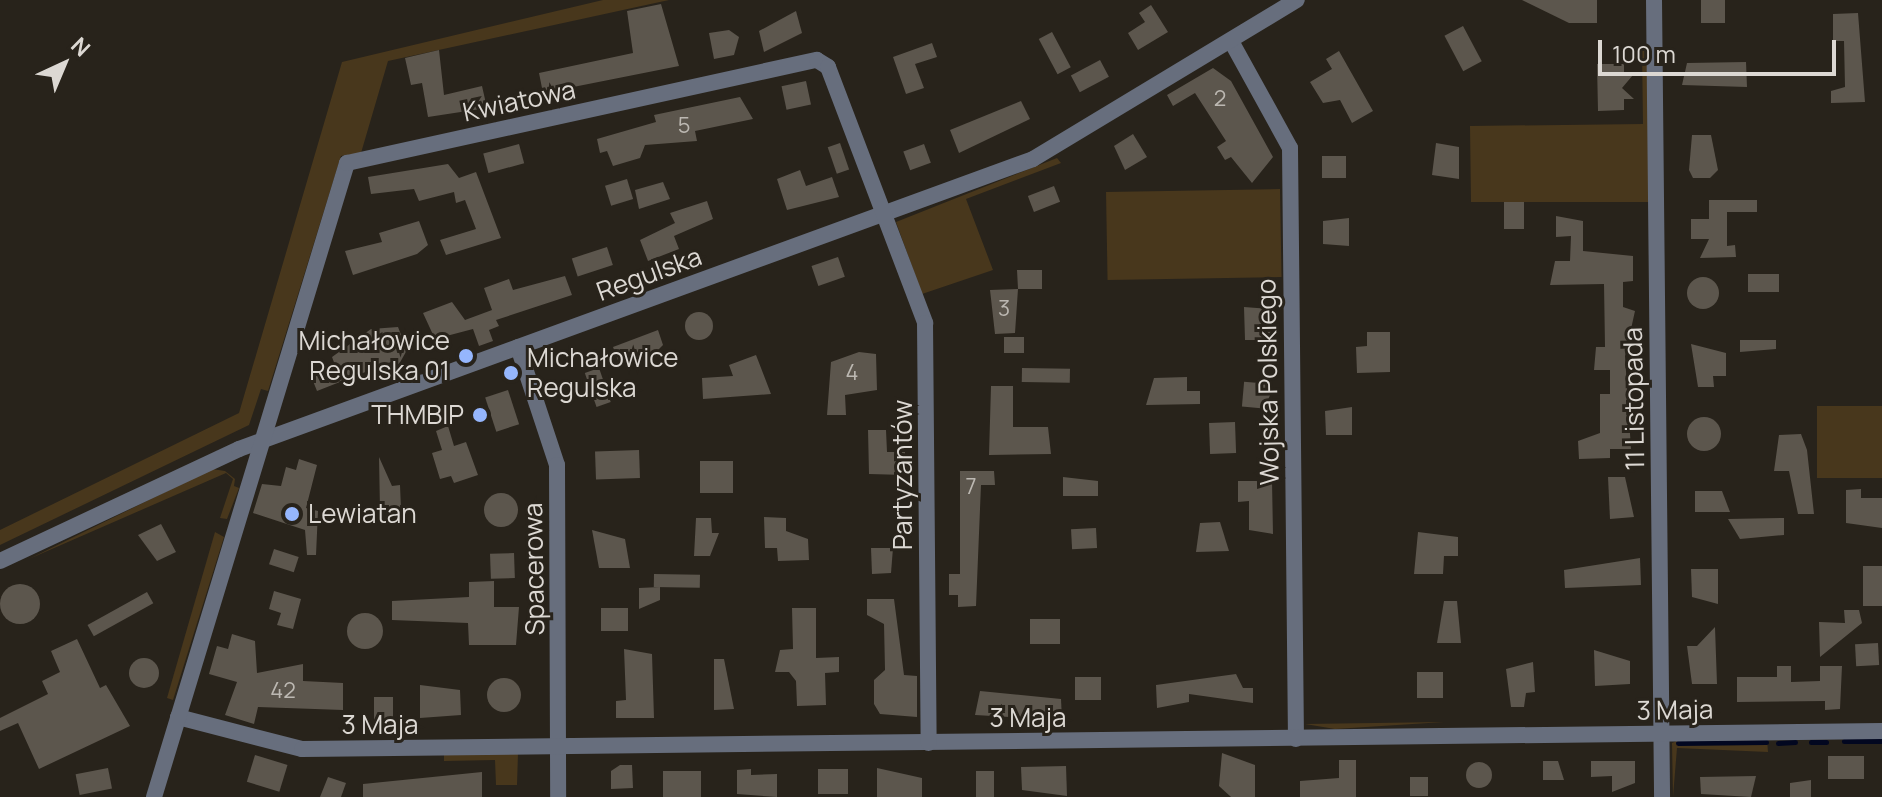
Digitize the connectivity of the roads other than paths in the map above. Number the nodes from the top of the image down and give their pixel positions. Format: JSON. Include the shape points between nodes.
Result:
{"nodes":[{"id":1,"x":1297,"y":0,"type":"edge"},
{"id":2,"x":1654,"y":0,"type":"edge"},
{"id":3,"x":1231,"y":41,"type":"junction"},
{"id":4,"x":882,"y":216,"type":"junction"},
{"id":5,"x":518,"y":347,"type":"junction"},
{"id":6,"x":261,"y":441,"type":"junction"},
{"id":7,"x":223,"y":456,"type":"junction"},
{"id":8,"x":250,"y":477,"type":"junction"},
{"id":9,"x":0,"y":561,"type":"edge"},
{"id":10,"x":178,"y":717,"type":"junction"},
{"id":11,"x":1882,"y":731,"type":"edge"},
{"id":12,"x":1661,"y":734,"type":"junction"},
{"id":13,"x":1296,"y":739,"type":"junction"},
{"id":14,"x":929,"y":743,"type":"junction"},
{"id":15,"x":559,"y":747,"type":"junction"},
{"id":16,"x":154,"y":797,"type":"edge"},
{"id":17,"x":558,"y":797,"type":"edge"},
{"id":18,"x":1662,"y":797,"type":"edge"}],
"edges":[{"from":1,"to":3,"type":"street","name":"Regulska"},
{"from":2,"to":12,"type":"street","name":"11 Listopada"},
{"from":3,"to":4,"type":"street","name":"Regulska","via":[[1037,157]]},
{"from":3,"to":13,"type":"street","name":"Wojska Polskiego","via":[[1290,148]]},
{"from":4,"to":5,"type":"street","name":"Regulska"},
{"from":4,"to":6,"type":"street","name":"Kwiatowa","via":[[820,60],[351,160]]},
{"from":4,"to":14,"type":"street","name":"Partyzantów","via":[[925,327]]},
{"from":5,"to":6,"type":"street","name":"Regulska"},
{"from":5,"to":15,"type":"street","name":"Spacerowa","via":[[557,465]]},
{"from":6,"to":7,"type":"street","name":"Regulska"},
{"from":6,"to":8,"type":"street"},
{"from":7,"to":8,"type":"street"},
{"from":7,"to":9,"type":"street","name":"Regulska"},
{"from":8,"to":10,"type":"street"},
{"from":10,"to":15,"type":"street","name":"3 Maja","via":[[290,748]]},
{"from":10,"to":16,"type":"street"},
{"from":11,"to":12,"type":"street","name":"3 Maja"},
{"from":12,"to":13,"type":"street","name":"3 Maja"},
{"from":12,"to":18,"type":"street","name":"11 Listopada"},
{"from":13,"to":14,"type":"street","name":"3 Maja"},
{"from":14,"to":15,"type":"street","name":"3 Maja"},
{"from":15,"to":17,"type":"street","name":"Spacerowa"}]}
